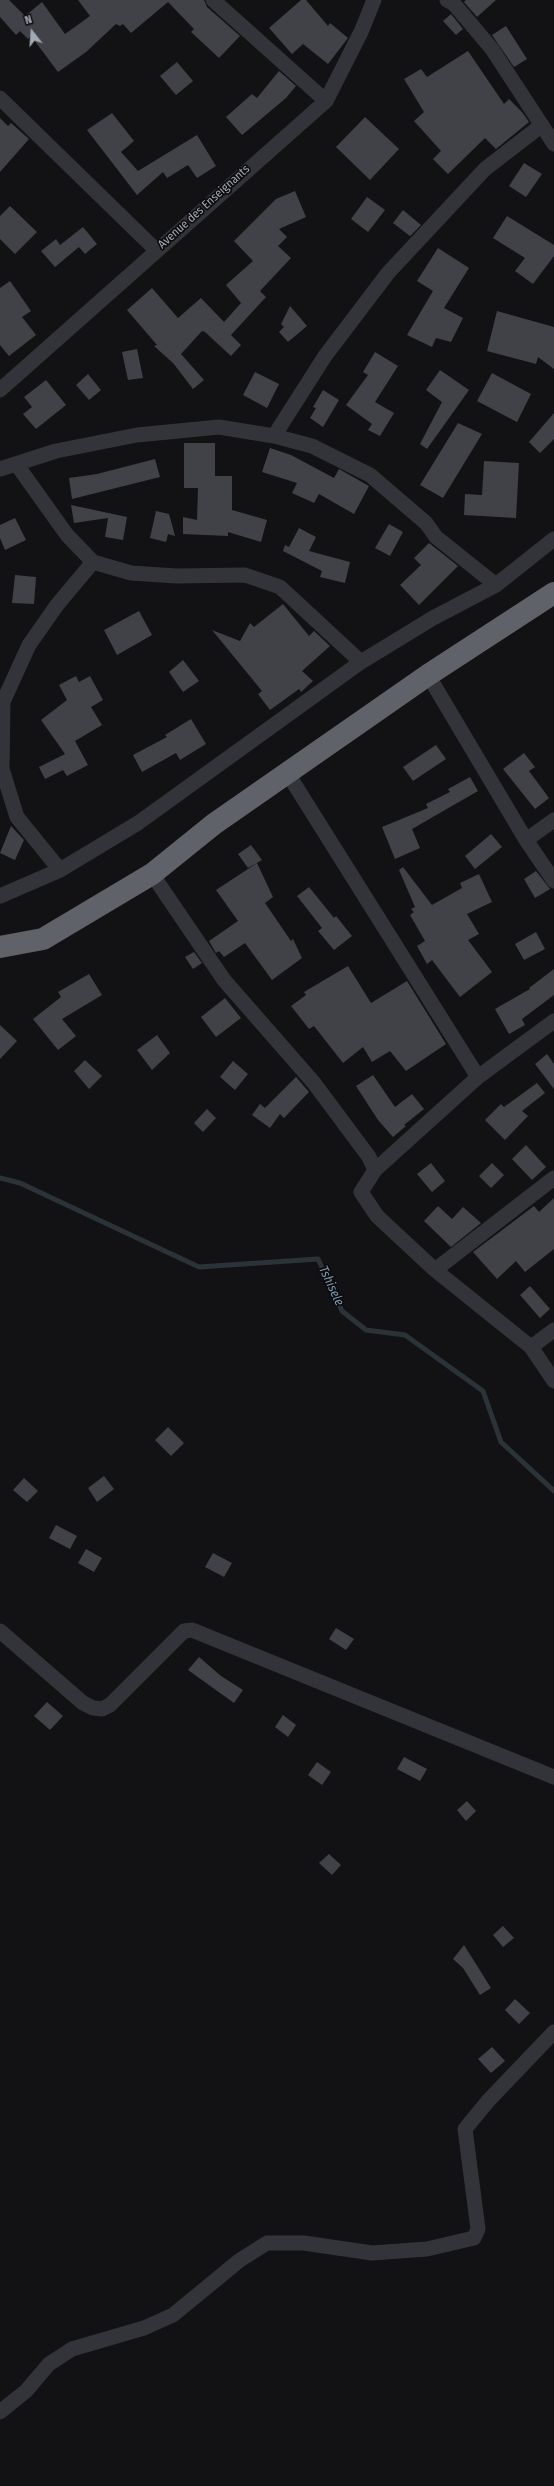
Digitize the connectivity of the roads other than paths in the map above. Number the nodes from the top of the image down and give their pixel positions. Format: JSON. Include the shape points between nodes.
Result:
{"nodes":[{"id":1,"x":213,"y":0,"type":"edge"},
{"id":2,"x":374,"y":0,"type":"edge"},
{"id":3,"x":448,"y":0,"type":"edge"},
{"id":4,"x":0,"y":98,"type":"edge"},
{"id":5,"x":326,"y":101,"type":"junction"},
{"id":6,"x":542,"y":125,"type":"junction"},
{"id":7,"x":554,"y":144,"type":"edge"},
{"id":8,"x":156,"y":250,"type":"junction"},
{"id":9,"x":0,"y":390,"type":"edge"},
{"id":10,"x":274,"y":436,"type":"junction"},
{"id":11,"x":17,"y":465,"type":"junction"},
{"id":12,"x":0,"y":469,"type":"edge"},
{"id":13,"x":554,"y":539,"type":"edge"},
{"id":14,"x":93,"y":562,"type":"junction"},
{"id":15,"x":496,"y":585,"type":"junction"},
{"id":16,"x":554,"y":593,"type":"edge"},
{"id":17,"x":361,"y":662,"type":"junction"},
{"id":18,"x":428,"y":675,"type":"junction"},
{"id":19,"x":288,"y":774,"type":"junction"},
{"id":20,"x":554,"y":820,"type":"edge"},
{"id":21,"x":526,"y":840,"type":"junction"},
{"id":22,"x":60,"y":870,"type":"junction"},
{"id":23,"x":152,"y":874,"type":"junction"},
{"id":24,"x":554,"y":881,"type":"edge"},
{"id":25,"x":0,"y":896,"type":"edge"},
{"id":26,"x":0,"y":947,"type":"edge"},
{"id":27,"x":554,"y":1021,"type":"edge"},
{"id":28,"x":478,"y":1077,"type":"junction"},
{"id":29,"x":375,"y":1170,"type":"junction"},
{"id":30,"x":554,"y":1178,"type":"edge"},
{"id":31,"x":435,"y":1270,"type":"junction"},
{"id":32,"x":554,"y":1330,"type":"edge"},
{"id":33,"x":531,"y":1347,"type":"junction"},
{"id":34,"x":554,"y":1381,"type":"edge"},
{"id":35,"x":0,"y":1631,"type":"edge"},
{"id":36,"x":554,"y":1777,"type":"edge"},
{"id":37,"x":554,"y":2032,"type":"edge"},
{"id":38,"x":0,"y":2412,"type":"edge"}],
"edges":[{"from":1,"to":5,"type":"street"},
{"from":2,"to":5,"type":"street","name":"Avenue des Enseignants"},
{"from":3,"to":6,"type":"street","via":[[492,49]]},
{"from":4,"to":8,"type":"street"},
{"from":5,"to":8,"type":"street","name":"Avenue des Enseignants"},
{"from":6,"to":7,"type":"street"},
{"from":6,"to":10,"type":"street","via":[[485,170],[388,273],[325,356]]},
{"from":8,"to":9,"type":"street","name":"Avenue des Enseignants"},
{"from":10,"to":11,"type":"street","via":[[219,427],[137,435],[56,451]]},
{"from":10,"to":15,"type":"street","via":[[312,446],[370,475],[426,523],[436,537]]},
{"from":11,"to":12,"type":"street"},
{"from":11,"to":14,"type":"street","via":[[67,535]]},
{"from":13,"to":15,"type":"street"},
{"from":14,"to":17,"type":"street","via":[[131,573],[176,576],[245,575],[280,587]]},
{"from":14,"to":22,"type":"street","via":[[56,605],[29,645],[3,702],[2,769],[17,817]]},
{"from":15,"to":17,"type":"street","via":[[433,618]]},
{"from":16,"to":18,"type":"highway"},
{"from":17,"to":22,"type":"street","via":[[138,823]]},
{"from":18,"to":19,"type":"highway"},
{"from":18,"to":21,"type":"street"},
{"from":19,"to":23,"type":"highway","via":[[214,824]]},
{"from":19,"to":28,"type":"street"},
{"from":20,"to":21,"type":"street"},
{"from":21,"to":24,"type":"street"},
{"from":22,"to":25,"type":"street"},
{"from":23,"to":26,"type":"highway","via":[[43,938]]},
{"from":23,"to":29,"type":"street","via":[[224,980],[314,1083],[369,1157]]},
{"from":27,"to":28,"type":"street"},
{"from":28,"to":29,"type":"street"},
{"from":29,"to":31,"type":"street","via":[[361,1192],[365,1200],[377,1216]]},
{"from":30,"to":31,"type":"street"},
{"from":31,"to":33,"type":"street"},
{"from":32,"to":33,"type":"street"},
{"from":33,"to":34,"type":"street"},
{"from":35,"to":36,"type":"street","via":[[83,1703],[93,1708],[102,1709],[110,1705],[180,1634],[192,1630]]},
{"from":37,"to":38,"type":"street","via":[[465,2129],[478,2229],[474,2238],[427,2249],[372,2253],[304,2243],[267,2243],[240,2260],[173,2315],[144,2328],[72,2349],[49,2364],[26,2391]]}]}
